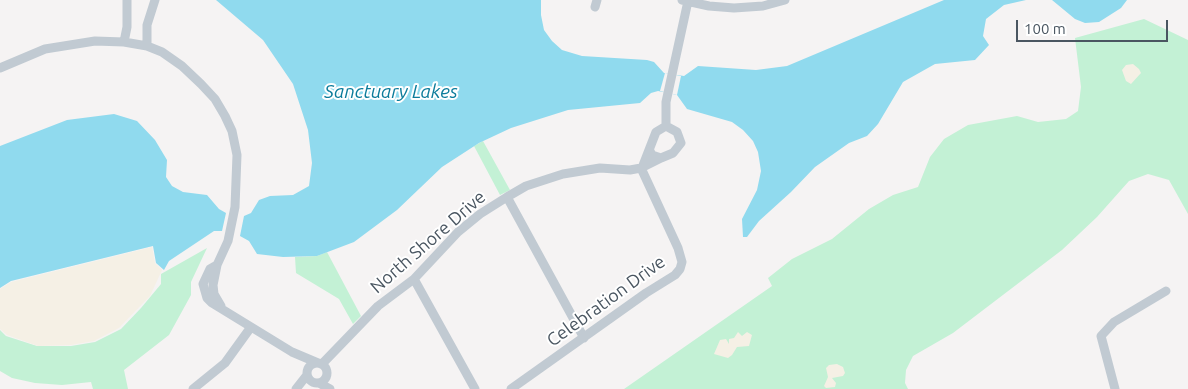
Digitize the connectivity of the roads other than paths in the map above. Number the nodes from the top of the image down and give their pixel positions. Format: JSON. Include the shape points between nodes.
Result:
{"nodes":[{"id":1,"x":127,"y":0,"type":"edge"},
{"id":2,"x":155,"y":0,"type":"edge"},
{"id":3,"x":785,"y":0,"type":"edge"},
{"id":4,"x":685,"y":1,"type":"edge"},
{"id":5,"x":124,"y":42,"type":"junction"},
{"id":6,"x":147,"y":46,"type":"junction"},
{"id":7,"x":0,"y":68,"type":"edge"},
{"id":8,"x":666,"y":126,"type":"junction"},
{"id":9,"x":650,"y":150,"type":"junction"},
{"id":10,"x":662,"y":158,"type":"junction"},
{"id":11,"x":641,"y":168,"type":"junction"},
{"id":12,"x":507,"y":196,"type":"junction"},
{"id":13,"x":414,"y":279,"type":"junction"},
{"id":14,"x":1166,"y":290,"type":"dead end"},
{"id":15,"x":251,"y":327,"type":"junction"},
{"id":16,"x":584,"y":338,"type":"junction"},
{"id":17,"x":338,"y":350,"type":"junction"},
{"id":18,"x":292,"y":352,"type":"junction"},
{"id":19,"x":320,"y":364,"type":"junction"},
{"id":20,"x":307,"y":373,"type":"junction"},
{"id":21,"x":322,"y":380,"type":"junction"},
{"id":22,"x":193,"y":389,"type":"edge"},
{"id":23,"x":296,"y":389,"type":"edge"},
{"id":24,"x":302,"y":389,"type":"edge"},
{"id":25,"x":331,"y":389,"type":"edge"},
{"id":26,"x":475,"y":389,"type":"edge"},
{"id":27,"x":511,"y":389,"type":"edge"},
{"id":28,"x":1115,"y":389,"type":"edge"}],
"edges":[{"from":1,"to":5,"type":"street"},
{"from":2,"to":6,"type":"street","via":[[147,24]]},
{"from":3,"to":4,"type":"street","via":[[763,6],[734,8]]},
{"from":4,"to":8,"type":"street","via":[[666,102]]},
{"from":5,"to":6,"type":"street"},
{"from":5,"to":7,"type":"street","via":[[95,42],[45,49]]},
{"from":6,"to":15,"type":"street","via":[[173,59],[194,76],[215,99],[232,131],[237,155],[235,207],[213,285],[221,306]]},
{"from":8,"to":9,"type":"street","via":[[656,132]]},
{"from":8,"to":10,"type":"street","name":"North Shore Drive","via":[[677,132],[681,143],[678,149]]},
{"from":9,"to":10,"type":"street","via":[[652,155]]},
{"from":9,"to":11,"type":"street"},
{"from":10,"to":11,"type":"street","name":"North Shore Drive"},
{"from":11,"to":12,"type":"street","name":"North Shore Drive","via":[[600,168],[563,174]]},
{"from":11,"to":16,"type":"street","name":"Celebration Drive","via":[[678,248],[682,262],[680,269],[675,276]]},
{"from":12,"to":13,"type":"street","name":"North Shore Drive","via":[[458,232]]},
{"from":12,"to":16,"type":"street"},
{"from":13,"to":17,"type":"street","name":"North Shore Drive","via":[[372,312]]},
{"from":13,"to":26,"type":"street"},
{"from":14,"to":28,"type":"street","via":[[1114,322],[1101,336]]},
{"from":15,"to":18,"type":"street"},
{"from":15,"to":22,"type":"street","via":[[225,364]]},
{"from":16,"to":27,"type":"street","name":"Celebration Drive"},
{"from":17,"to":19,"type":"street","name":"North Shore Drive"},
{"from":17,"to":21,"type":"street","name":"North Shore Drive"},
{"from":18,"to":19,"type":"street"},
{"from":18,"to":20,"type":"street"},
{"from":19,"to":20,"type":"street","via":[[310,366]]},
{"from":19,"to":21,"type":"street","via":[[326,369]]},
{"from":20,"to":21,"type":"street","via":[[310,380]]},
{"from":20,"to":23,"type":"street"},
{"from":21,"to":24,"type":"street"},
{"from":21,"to":25,"type":"street"}]}
